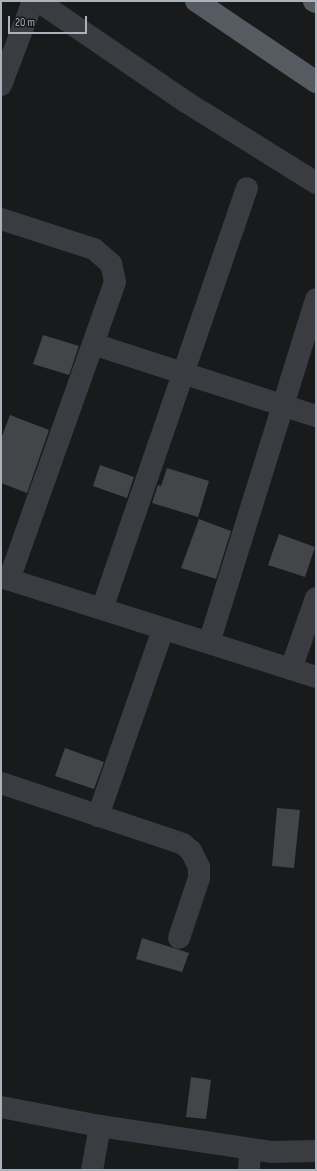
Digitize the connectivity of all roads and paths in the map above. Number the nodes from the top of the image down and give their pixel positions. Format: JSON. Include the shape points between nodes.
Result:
{"nodes":[{"id":1,"x":33,"y":1,"type":"edge"},
{"id":2,"x":38,"y":1,"type":"edge"},
{"id":3,"x":196,"y":1,"type":"edge"},
{"id":4,"x":316,"y":82,"type":"edge"},
{"id":5,"x":1,"y":86,"type":"edge"},
{"id":6,"x":316,"y":183,"type":"edge"},
{"id":7,"x":247,"y":188,"type":"dead end"},
{"id":8,"x":1,"y":219,"type":"edge"},
{"id":9,"x":316,"y":299,"type":"edge"},
{"id":10,"x":93,"y":344,"type":"junction"},
{"id":11,"x":183,"y":374,"type":"junction"},
{"id":12,"x":284,"y":406,"type":"junction"},
{"id":13,"x":316,"y":416,"type":"edge"},
{"id":14,"x":5,"y":579,"type":"edge"},
{"id":15,"x":316,"y":598,"type":"edge"},
{"id":16,"x":102,"y":609,"type":"junction"},
{"id":17,"x":163,"y":629,"type":"junction"},
{"id":18,"x":209,"y":643,"type":"junction"},
{"id":19,"x":291,"y":669,"type":"junction"},
{"id":20,"x":316,"y":677,"type":"edge"},
{"id":21,"x":1,"y":783,"type":"edge"},
{"id":22,"x":98,"y":816,"type":"junction"},
{"id":23,"x":179,"y":938,"type":"dead end"},
{"id":24,"x":1,"y":1107,"type":"edge"},
{"id":25,"x":100,"y":1126,"type":"junction"},
{"id":26,"x":316,"y":1151,"type":"edge"},
{"id":27,"x":249,"y":1159,"type":"edge"},
{"id":28,"x":92,"y":1170,"type":"edge"}],
"edges":[{"from":1,"to":5,"type":"street"},
{"from":2,"to":6,"type":"street","via":[[186,102]]},
{"from":3,"to":4,"type":"main road"},
{"from":7,"to":11,"type":"street"},
{"from":8,"to":10,"type":"street","via":[[94,249],[111,264],[115,282]]},
{"from":9,"to":12,"type":"street"},
{"from":10,"to":11,"type":"street"},
{"from":10,"to":14,"type":"street"},
{"from":11,"to":12,"type":"street"},
{"from":11,"to":16,"type":"street"},
{"from":12,"to":13,"type":"street"},
{"from":12,"to":18,"type":"street"},
{"from":14,"to":16,"type":"street"},
{"from":15,"to":19,"type":"street"},
{"from":16,"to":17,"type":"street"},
{"from":17,"to":18,"type":"street"},
{"from":17,"to":22,"type":"street"},
{"from":18,"to":19,"type":"street"},
{"from":19,"to":20,"type":"street"},
{"from":21,"to":22,"type":"street"},
{"from":22,"to":23,"type":"street","via":[[183,844],[191,851],[200,868],[199,878]]},
{"from":24,"to":25,"type":"street"},
{"from":25,"to":27,"type":"street"},
{"from":25,"to":28,"type":"street"},
{"from":26,"to":27,"type":"street","via":[[271,1152]]}]}
